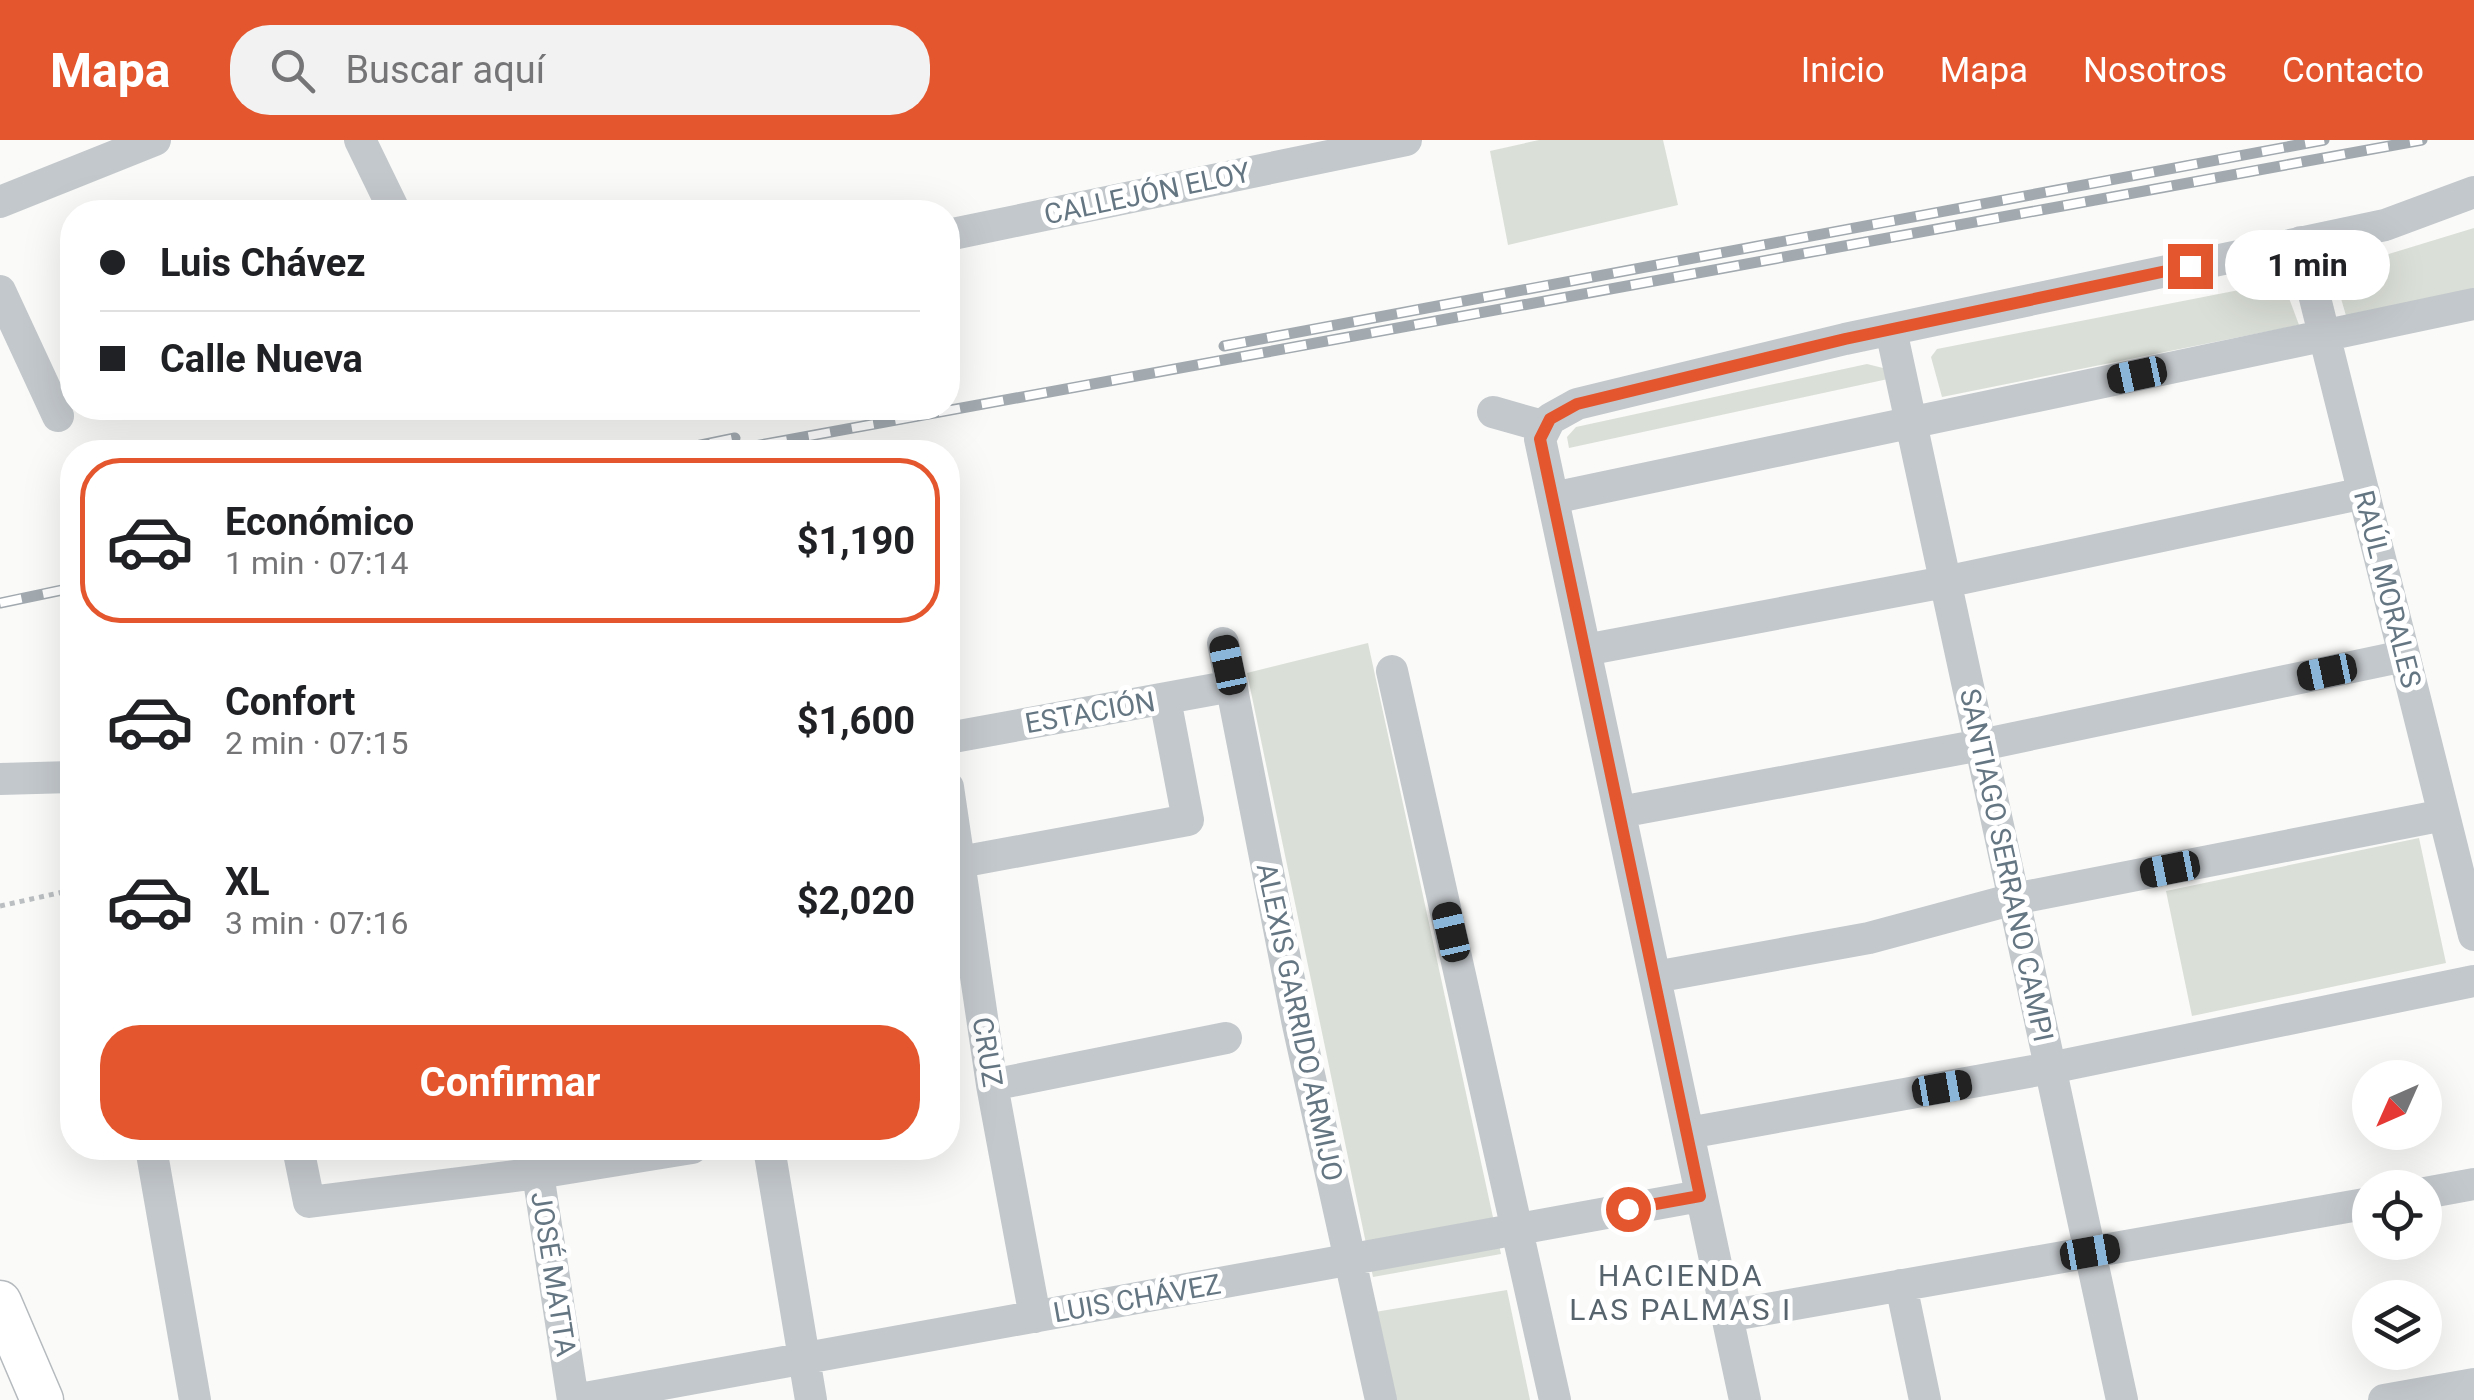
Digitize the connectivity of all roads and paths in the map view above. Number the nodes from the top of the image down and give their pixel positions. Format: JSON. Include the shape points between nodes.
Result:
{"nodes":[{"id":1,"x":155,"y":140,"type":"edge"},
{"id":2,"x":360,"y":140,"type":"edge"},
{"id":3,"x":1406,"y":140,"type":"edge"},
{"id":4,"x":2474,"y":192,"type":"edge"},
{"id":5,"x":390,"y":200,"type":"edge"},
{"id":6,"x":0,"y":202,"type":"edge"},
{"id":7,"x":960,"y":233,"type":"edge"},
{"id":8,"x":2302,"y":242,"type":"junction"},
{"id":9,"x":0,"y":291,"type":"edge"},
{"id":10,"x":2474,"y":304,"type":"edge"},
{"id":11,"x":1891,"y":330,"type":"junction"},
{"id":12,"x":2325,"y":335,"type":"junction"},
{"id":13,"x":1493,"y":412,"type":"dead end"},
{"id":14,"x":58,"y":416,"type":"dead end"},
{"id":15,"x":1911,"y":422,"type":"junction"},
{"id":16,"x":1543,"y":433,"type":"junction"},
{"id":17,"x":2364,"y":493,"type":"junction"},
{"id":18,"x":1553,"y":498,"type":"junction"},
{"id":19,"x":1945,"y":582,"type":"junction"},
{"id":20,"x":1223,"y":644,"type":"dead end"},
{"id":21,"x":1585,"y":650,"type":"junction"},
{"id":22,"x":2404,"y":656,"type":"junction"},
{"id":23,"x":1392,"y":671,"type":"dead end"},
{"id":24,"x":1232,"y":686,"type":"junction"},
{"id":25,"x":1165,"y":699,"type":"junction"},
{"id":26,"x":960,"y":736,"type":"edge"},
{"id":27,"x":1980,"y":745,"type":"junction"},
{"id":28,"x":60,"y":777,"type":"edge"},
{"id":29,"x":0,"y":778,"type":"edge"},
{"id":30,"x":1620,"y":812,"type":"junction"},
{"id":31,"x":2444,"y":815,"type":"junction"},
{"id":32,"x":960,"y":862,"type":"joint"},
{"id":33,"x":60,"y":893,"type":"edge"},
{"id":34,"x":2014,"y":899,"type":"junction"},
{"id":35,"x":0,"y":906,"type":"edge"},
{"id":36,"x":2474,"y":935,"type":"edge"},
{"id":37,"x":1655,"y":976,"type":"junction"},
{"id":38,"x":2474,"y":981,"type":"edge"},
{"id":39,"x":1226,"y":1038,"type":"dead end"},
{"id":40,"x":2050,"y":1068,"type":"junction"},
{"id":41,"x":992,"y":1085,"type":"junction"},
{"id":42,"x":1688,"y":1134,"type":"junction"},
{"id":43,"x":153,"y":1160,"type":"edge"},
{"id":44,"x":301,"y":1160,"type":"edge"},
{"id":45,"x":536,"y":1160,"type":"edge"},
{"id":46,"x":771,"y":1160,"type":"edge"},
{"id":47,"x":2474,"y":1184,"type":"edge"},
{"id":48,"x":2442,"y":1190,"type":"edge"},
{"id":49,"x":1700,"y":1196,"type":"junction"},
{"id":50,"x":2352,"y":1206,"type":"edge"},
{"id":51,"x":1518,"y":1229,"type":"junction"},
{"id":52,"x":2090,"y":1252,"type":"junction"},
{"id":53,"x":1352,"y":1259,"type":"junction"},
{"id":54,"x":1901,"y":1285,"type":"junction"},
{"id":55,"x":0,"y":1302,"type":"edge"},
{"id":56,"x":1034,"y":1316,"type":"junction"},
{"id":57,"x":1727,"y":1316,"type":"junction"},
{"id":58,"x":802,"y":1358,"type":"junction"},
{"id":59,"x":2474,"y":1384,"type":"edge"},
{"id":60,"x":42,"y":1400,"type":"edge"},
{"id":61,"x":196,"y":1400,"type":"edge"},
{"id":62,"x":574,"y":1400,"type":"edge"},
{"id":63,"x":810,"y":1400,"type":"edge"},
{"id":64,"x":1382,"y":1400,"type":"edge"},
{"id":65,"x":1554,"y":1400,"type":"edge"},
{"id":66,"x":1745,"y":1400,"type":"edge"},
{"id":67,"x":1926,"y":1400,"type":"edge"},
{"id":68,"x":2122,"y":1400,"type":"edge"},
{"id":69,"x":2384,"y":1400,"type":"edge"}],
"edges":[{"from":1,"to":6,"type":"street"},
{"from":2,"to":5,"type":"street"},
{"from":3,"to":7,"type":"street","name":"CALLEJÓN ELOY"},
{"from":4,"to":8,"type":"street","via":[[2385,225]]},
{"from":8,"to":11,"type":"street"},
{"from":8,"to":12,"type":"street","name":"RAÚL MORALES"},
{"from":9,"to":14,"type":"street"},
{"from":10,"to":12,"type":"street"},
{"from":11,"to":15,"type":"street","name":"SANTIAGO SERRANO CAMPI"},
{"from":11,"to":16,"type":"street","via":[[1577,404],[1550,419]]},
{"from":12,"to":15,"type":"street"},
{"from":12,"to":17,"type":"street","name":"RAÚL MORALES"},
{"from":13,"to":16,"type":"street"},
{"from":15,"to":18,"type":"street"},
{"from":15,"to":19,"type":"street","name":"SANTIAGO SERRANO CAMPI"},
{"from":16,"to":18,"type":"street"},
{"from":17,"to":19,"type":"street"},
{"from":17,"to":22,"type":"street","name":"RAÚL MORALES"},
{"from":18,"to":21,"type":"street"},
{"from":19,"to":21,"type":"street"},
{"from":19,"to":27,"type":"street","name":"SANTIAGO SERRANO CAMPI"},
{"from":20,"to":24,"type":"street","name":"ALEXIS GARRIDO ARMIJO"},
{"from":21,"to":30,"type":"street"},
{"from":22,"to":27,"type":"street"},
{"from":22,"to":31,"type":"street","name":"RAÚL MORALES"},
{"from":23,"to":51,"type":"street"},
{"from":24,"to":25,"type":"street","name":"ESTACIÓN"},
{"from":24,"to":53,"type":"street","name":"ALEXIS GARRIDO ARMIJO"},
{"from":25,"to":26,"type":"street","name":"ESTACIÓN"},
{"from":25,"to":32,"type":"street","via":[[1188,820]]},
{"from":27,"to":30,"type":"street"},
{"from":27,"to":34,"type":"street","name":"SANTIAGO SERRANO CAMPI"},
{"from":28,"to":29,"type":"street"},
{"from":30,"to":37,"type":"street"},
{"from":31,"to":34,"type":"street"},
{"from":31,"to":36,"type":"street","name":"RAÚL MORALES"},
{"from":32,"to":41,"type":"street","name":"CRUZ"},
{"from":33,"to":35,"type":"path"},
{"from":34,"to":37,"type":"street","via":[[1869,938]]},
{"from":34,"to":40,"type":"street","name":"SANTIAGO SERRANO CAMPI"},
{"from":37,"to":42,"type":"street"},
{"from":38,"to":40,"type":"street"},
{"from":39,"to":41,"type":"street"},
{"from":40,"to":42,"type":"street"},
{"from":40,"to":52,"type":"street","name":"SANTIAGO SERRANO CAMPI"},
{"from":41,"to":56,"type":"street","name":"CRUZ"},
{"from":42,"to":49,"type":"street"},
{"from":43,"to":61,"type":"street"},
{"from":44,"to":45,"type":"street","via":[[310,1202]]},
{"from":45,"to":62,"type":"street","name":"JOSÉ MATTA"},
{"from":46,"to":58,"type":"street"},
{"from":47,"to":48,"type":"street"},
{"from":49,"to":51,"type":"street","name":"LUIS CHÁVEZ"},
{"from":49,"to":57,"type":"street"},
{"from":50,"to":52,"type":"street"},
{"from":51,"to":53,"type":"street","name":"LUIS CHÁVEZ"},
{"from":51,"to":65,"type":"street"},
{"from":52,"to":54,"type":"street"},
{"from":52,"to":68,"type":"street","name":"SANTIAGO SERRANO CAMPI"},
{"from":53,"to":56,"type":"street","name":"LUIS CHÁVEZ"},
{"from":53,"to":64,"type":"street","name":"ALEXIS GARRIDO ARMIJO"},
{"from":54,"to":57,"type":"street"},
{"from":54,"to":67,"type":"street"},
{"from":55,"to":60,"type":"main road"},
{"from":56,"to":58,"type":"street","name":"LUIS CHÁVEZ"},
{"from":57,"to":66,"type":"street"},
{"from":58,"to":62,"type":"street","name":"LUIS CHÁVEZ"},
{"from":58,"to":63,"type":"street"},
{"from":59,"to":69,"type":"street"}]}
